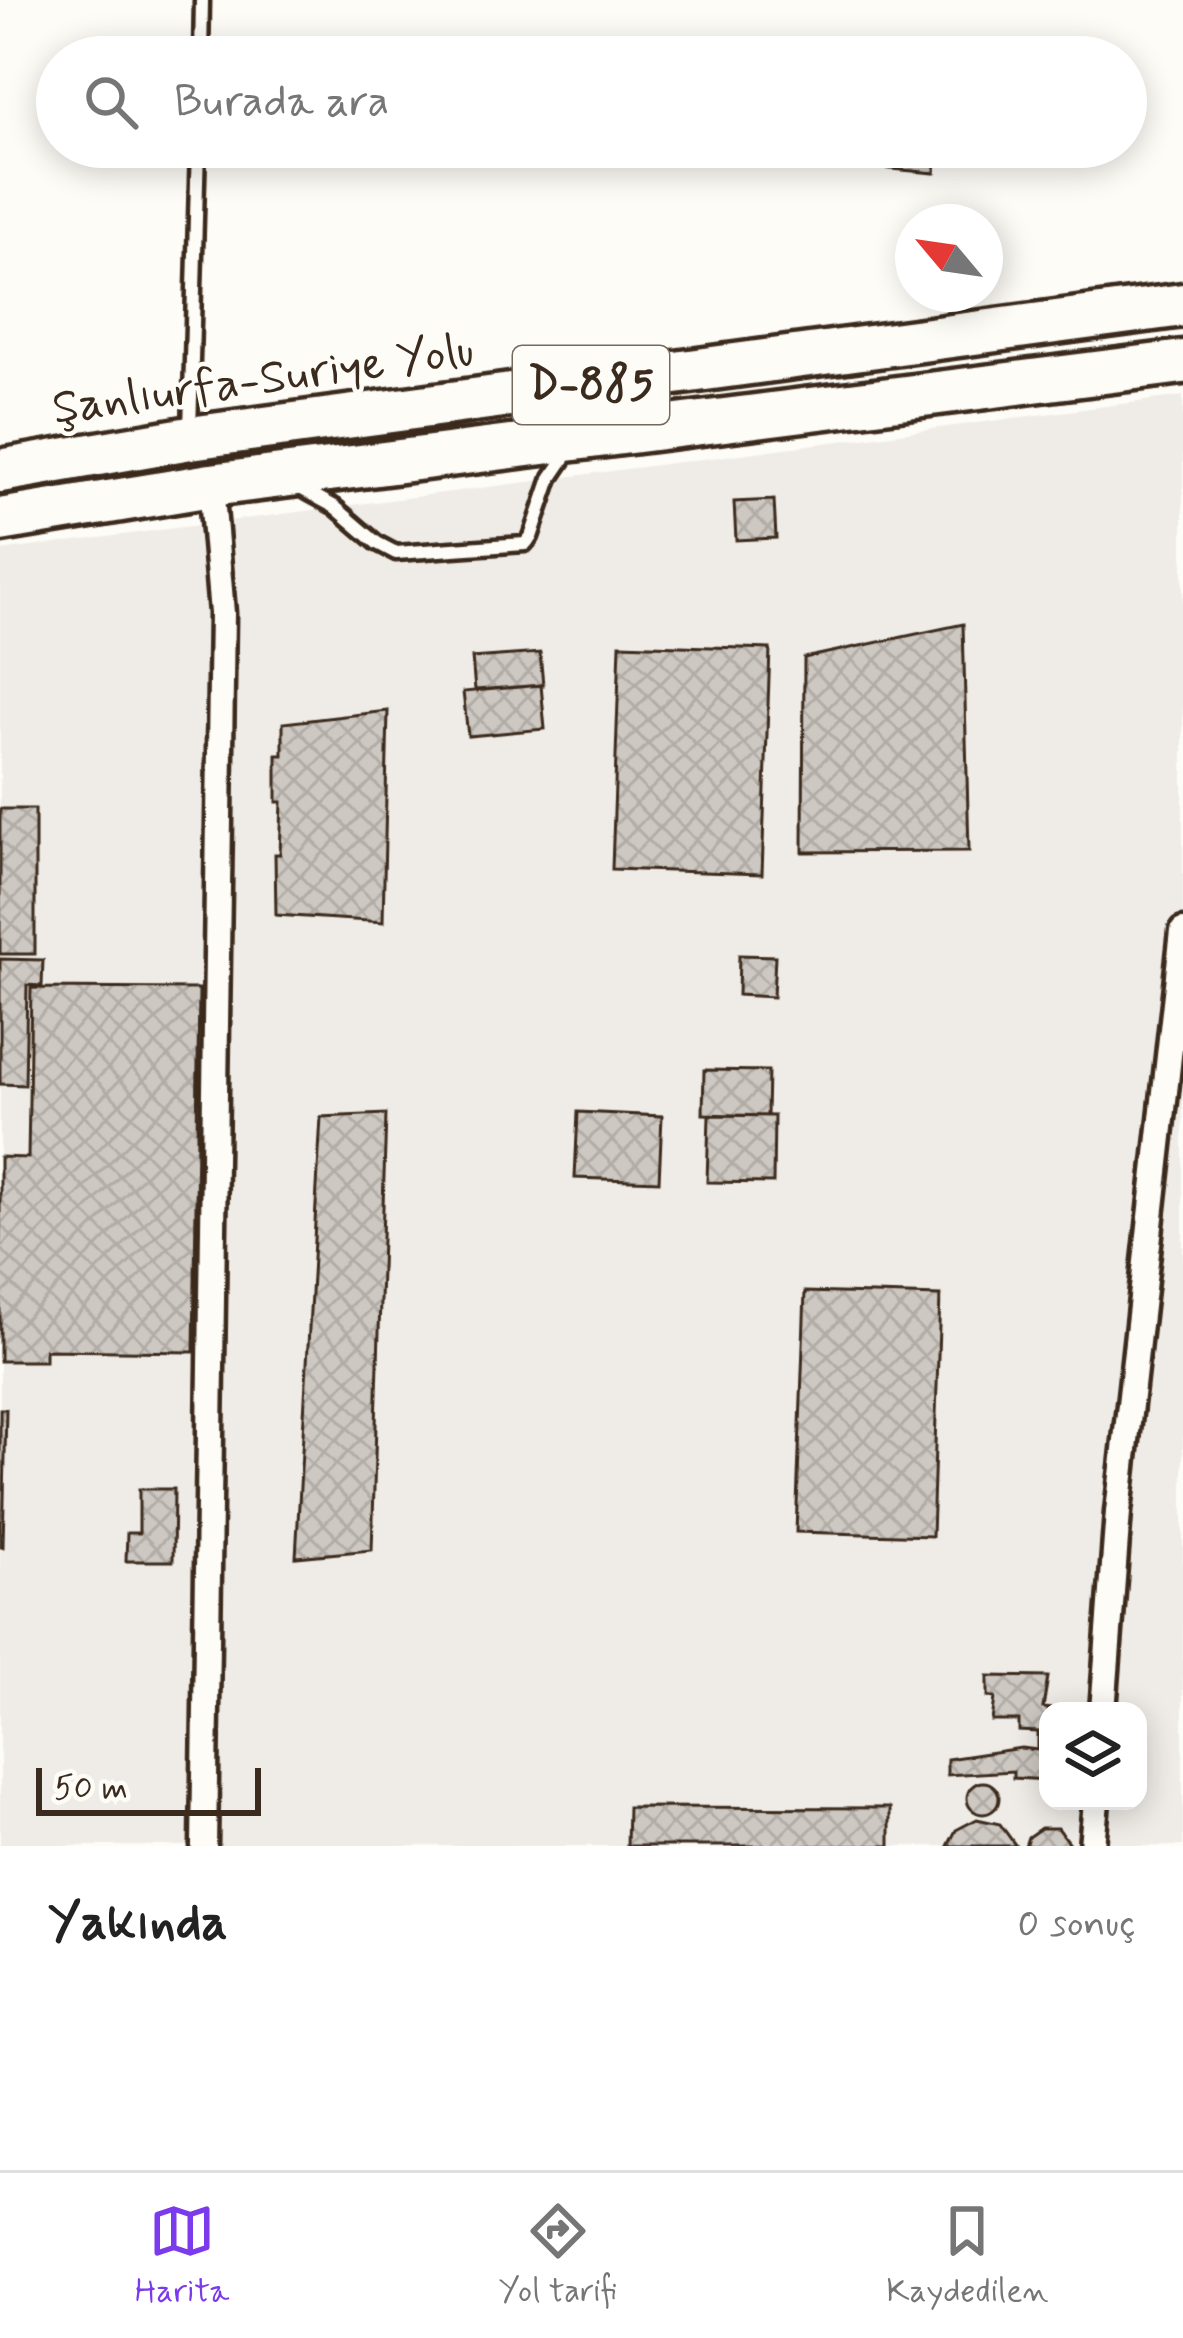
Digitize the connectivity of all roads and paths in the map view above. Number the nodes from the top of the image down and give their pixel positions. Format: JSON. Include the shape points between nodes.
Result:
{"nodes":[{"id":1,"x":202,"y":0,"type":"edge"},
{"id":2,"x":201,"y":36,"type":"edge"},
{"id":3,"x":197,"y":168,"type":"edge"},
{"id":4,"x":1183,"y":305,"type":"edge"},
{"id":5,"x":1183,"y":362,"type":"edge"},
{"id":6,"x":584,"y":437,"type":"junction"},
{"id":7,"x":190,"y":438,"type":"junction"},
{"id":8,"x":0,"y":471,"type":"edge"},
{"id":9,"x":271,"y":478,"type":"junction"},
{"id":10,"x":212,"y":485,"type":"junction"},
{"id":11,"x":0,"y":520,"type":"edge"},
{"id":12,"x":1183,"y":931,"type":"edge"},
{"id":13,"x":1104,"y":1702,"type":"edge"},
{"id":14,"x":1095,"y":1810,"type":"edge"},
{"id":15,"x":204,"y":1846,"type":"edge"},
{"id":16,"x":1093,"y":1846,"type":"edge"}],
"edges":[{"from":1,"to":2,"type":"lane"},
{"from":3,"to":7,"type":"lane"},
{"from":4,"to":7,"type":"highway","name":"Şanlıurfa-Suriye Yolu","number":"D-885"},
{"from":5,"to":6,"type":"highway","name":"Şanlıurfa-Suriye Yolu","number":"D-885"},
{"from":6,"to":9,"type":"highway","name":"Şanlıurfa-Suriye Yolu","number":"D-885"},
{"from":6,"to":9,"type":"lane","via":[[556,467],[525,544],[396,553],[318,496]]},
{"from":7,"to":8,"type":"highway","name":"Şanlıurfa-Suriye Yolu","number":"D-885"},
{"from":9,"to":10,"type":"highway","name":"Şanlıurfa-Suriye Yolu","number":"D-885"},
{"from":10,"to":11,"type":"highway","name":"Şanlıurfa-Suriye Yolu","number":"D-885"},
{"from":10,"to":15,"type":"street","via":[[223,613]]},
{"from":12,"to":13,"type":"street"},
{"from":14,"to":16,"type":"street"}]}
